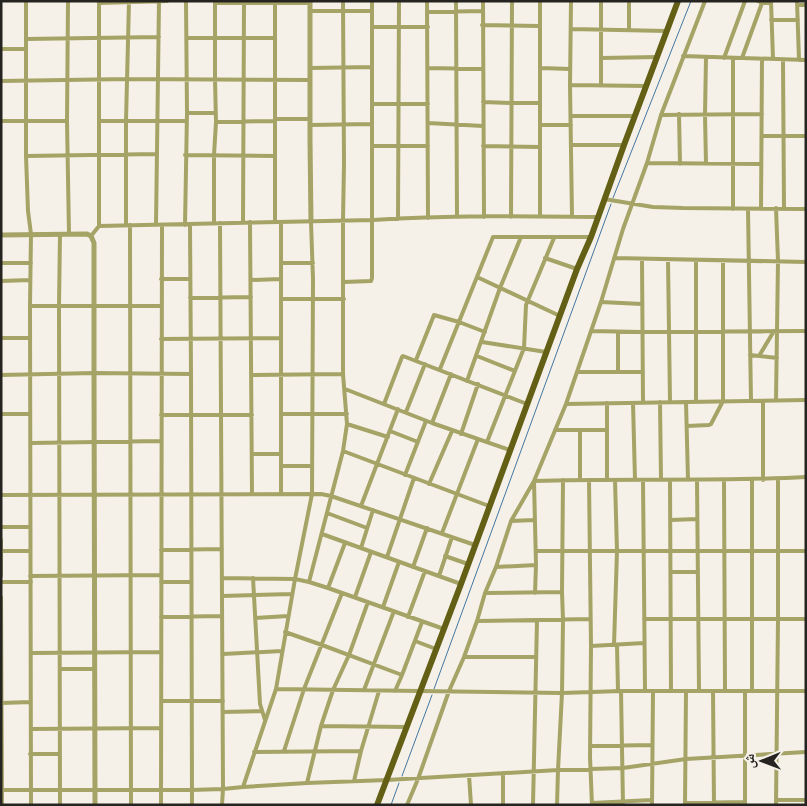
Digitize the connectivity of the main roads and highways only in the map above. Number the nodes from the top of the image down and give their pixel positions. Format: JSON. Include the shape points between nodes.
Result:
{"nodes":[{"id":1,"x":678,"y":1,"type":"edge"},
{"id":2,"x":377,"y":805,"type":"edge"}],
"edges":[{"from":1,"to":2,"type":"main road"}]}
